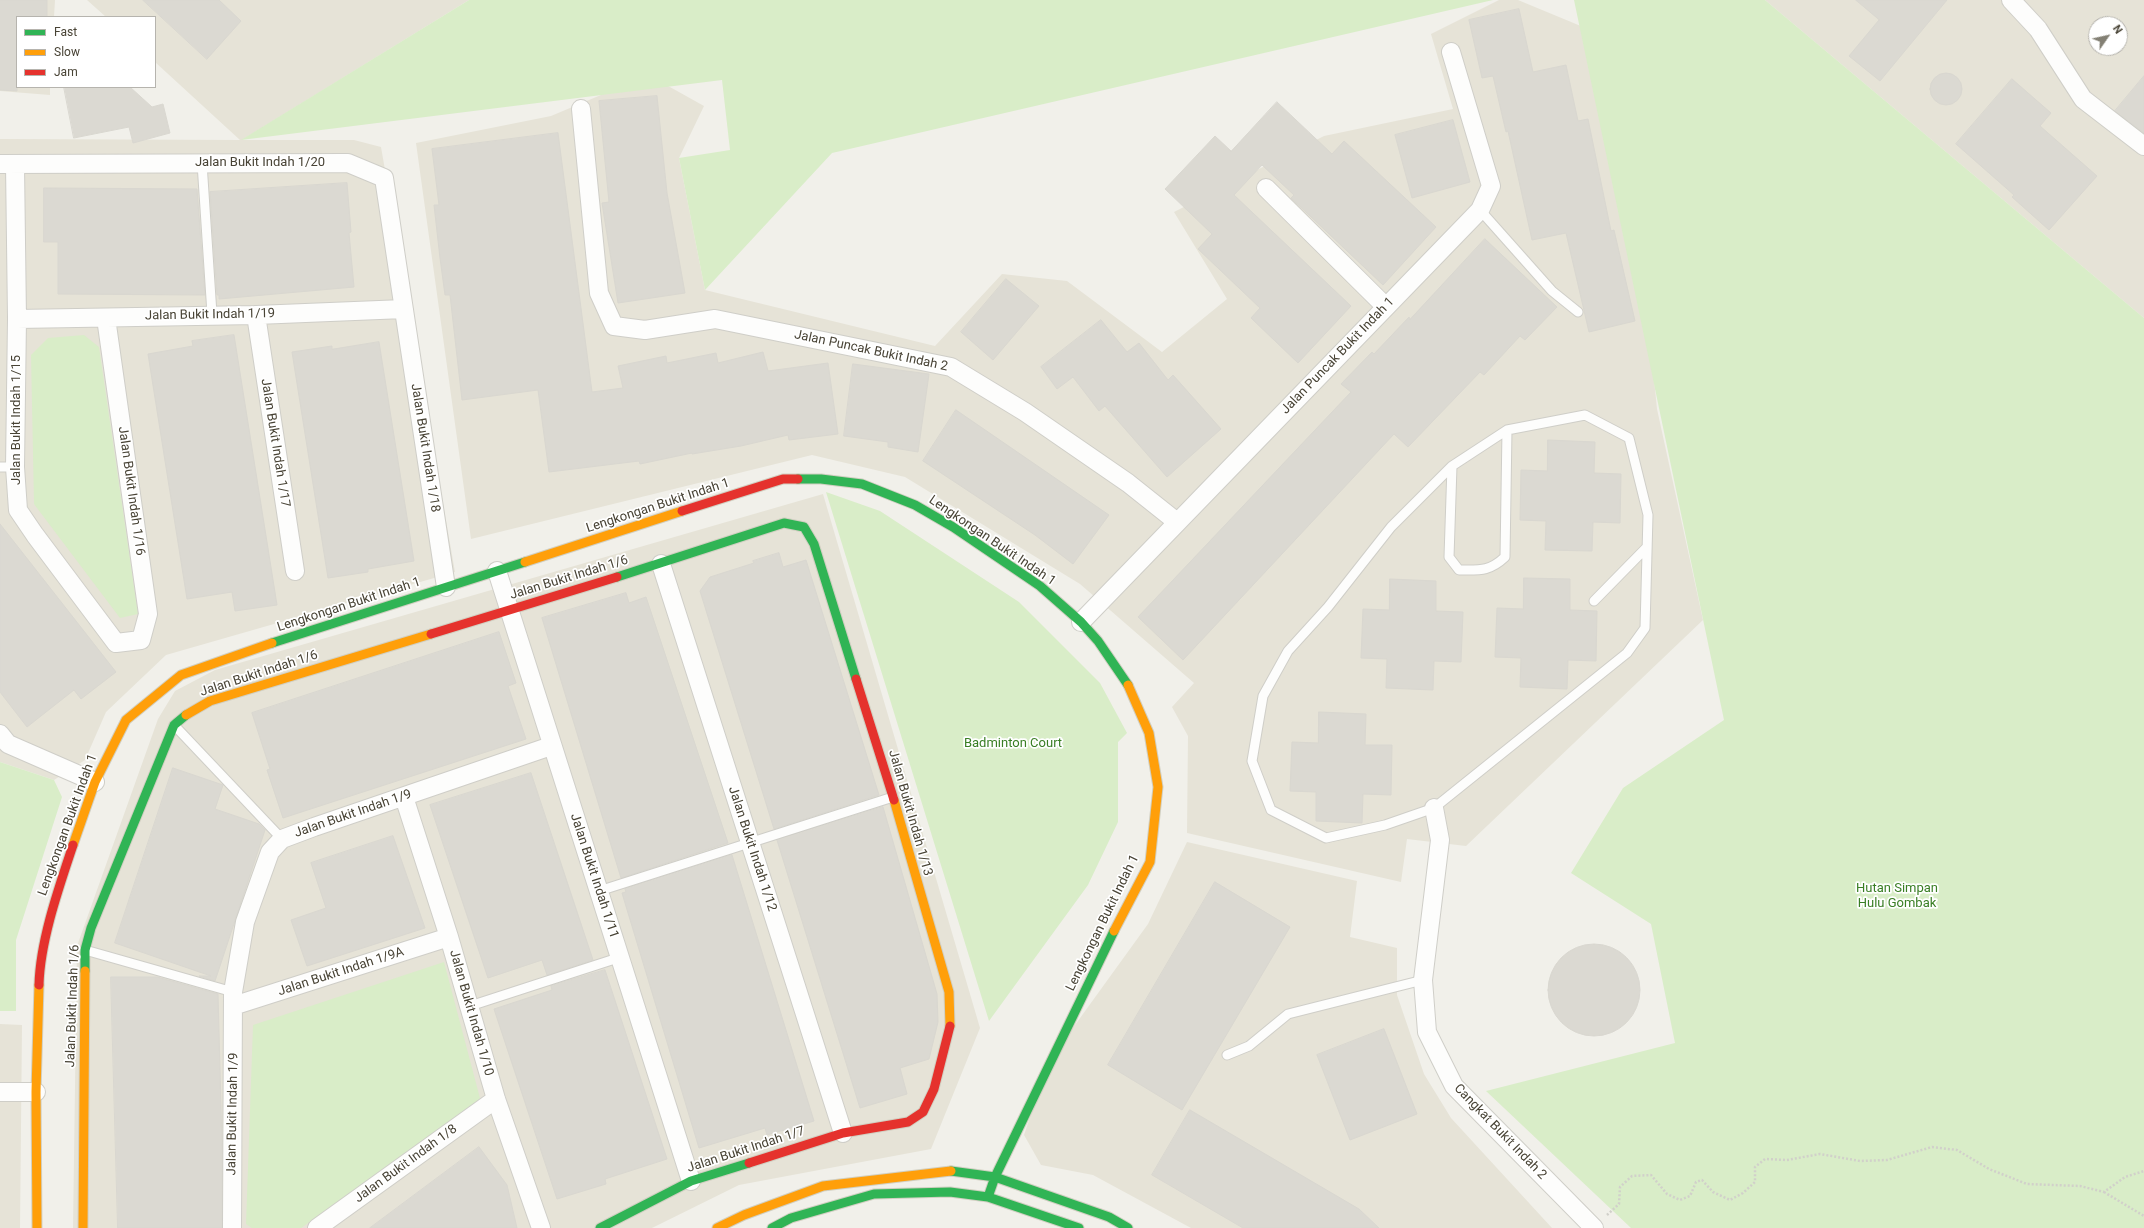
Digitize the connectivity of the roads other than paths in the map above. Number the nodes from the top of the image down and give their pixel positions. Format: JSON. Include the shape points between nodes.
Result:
{"nodes":[{"id":1,"x":2014,"y":1,"type":"edge"},
{"id":2,"x":1451,"y":52,"type":"dead end"},
{"id":3,"x":581,"y":109,"type":"dead end"},
{"id":4,"x":2144,"y":146,"type":"edge"},
{"id":5,"x":202,"y":163,"type":"junction"},
{"id":6,"x":8,"y":164,"type":"edge"},
{"id":7,"x":1266,"y":188,"type":"dead end"},
{"id":8,"x":1480,"y":210,"type":"junction"},
{"id":9,"x":1386,"y":307,"type":"junction"},
{"id":10,"x":404,"y":309,"type":"junction"},
{"id":11,"x":1578,"y":312,"type":"dead end"},
{"id":12,"x":212,"y":314,"type":"junction"},
{"id":13,"x":256,"y":315,"type":"junction"},
{"id":14,"x":106,"y":318,"type":"junction"},
{"id":15,"x":17,"y":319,"type":"junction"},
{"id":16,"x":1507,"y":430,"type":"junction"},
{"id":17,"x":1452,"y":466,"type":"junction"},
{"id":18,"x":7,"y":467,"type":"edge"},
{"id":19,"x":1177,"y":522,"type":"junction"},
{"id":20,"x":784,"y":523,"type":"joint"},
{"id":21,"x":1647,"y":547,"type":"junction"},
{"id":22,"x":662,"y":564,"type":"junction"},
{"id":23,"x":295,"y":571,"type":"dead end"},
{"id":24,"x":497,"y":571,"type":"junction"},
{"id":25,"x":446,"y":587,"type":"junction"},
{"id":26,"x":1594,"y":601,"type":"dead end"},
{"id":27,"x":510,"y":610,"type":"junction"},
{"id":28,"x":1081,"y":622,"type":"junction"},
{"id":29,"x":116,"y":643,"type":"joint"},
{"id":30,"x":174,"y":725,"type":"junction"},
{"id":31,"x":0,"y":734,"type":"edge"},
{"id":32,"x":552,"y":746,"type":"junction"},
{"id":33,"x":95,"y":782,"type":"junction"},
{"id":34,"x":404,"y":796,"type":"junction"},
{"id":35,"x":893,"y":797,"type":"junction"},
{"id":36,"x":1434,"y":808,"type":"junction"},
{"id":37,"x":282,"y":839,"type":"junction"},
{"id":38,"x":750,"y":843,"type":"junction"},
{"id":39,"x":599,"y":891,"type":"junction"},
{"id":40,"x":449,"y":937,"type":"junction"},
{"id":41,"x":85,"y":950,"type":"junction"},
{"id":42,"x":621,"y":957,"type":"junction"},
{"id":43,"x":1423,"y":980,"type":"junction"},
{"id":44,"x":233,"y":999,"type":"junction"},
{"id":45,"x":470,"y":1006,"type":"junction"},
{"id":46,"x":1227,"y":1055,"type":"dead end"},
{"id":47,"x":0,"y":1092,"type":"edge"},
{"id":48,"x":36,"y":1092,"type":"junction"},
{"id":49,"x":496,"y":1099,"type":"junction"},
{"id":50,"x":908,"y":1122,"type":"joint"},
{"id":51,"x":843,"y":1133,"type":"junction"},
{"id":52,"x":995,"y":1177,"type":"junction"},
{"id":53,"x":690,"y":1181,"type":"junction"},
{"id":54,"x":988,"y":1197,"type":"junction"},
{"id":55,"x":1599,"y":1223,"type":"edge"},
{"id":56,"x":37,"y":1228,"type":"edge"},
{"id":57,"x":83,"y":1228,"type":"edge"},
{"id":58,"x":232,"y":1228,"type":"edge"},
{"id":59,"x":317,"y":1228,"type":"edge"},
{"id":60,"x":541,"y":1228,"type":"edge"},
{"id":61,"x":600,"y":1228,"type":"edge"},
{"id":62,"x":717,"y":1228,"type":"edge"},
{"id":63,"x":772,"y":1228,"type":"edge"},
{"id":64,"x":1079,"y":1228,"type":"edge"},
{"id":65,"x":1128,"y":1228,"type":"edge"}],
"edges":[{"from":1,"to":4,"type":"street","via":[[2038,29],[2083,99]]},
{"from":2,"to":8,"type":"street","name":"Jalan Puncak Bukit Indah 1","via":[[1491,186]]},
{"from":3,"to":19,"type":"street","name":"Jalan Puncak Bukit Indah 2","via":[[599,293],[614,326],[645,330],[715,319],[952,366],[1031,416],[1128,483]]},
{"from":5,"to":6,"type":"street","name":"Jalan Bukit Indah 1/20"},
{"from":5,"to":10,"type":"street","name":"Jalan Bukit Indah 1/20","via":[[348,163],[384,178]]},
{"from":5,"to":12,"type":"lane"},
{"from":6,"to":15,"type":"street","name":"Jalan Bukit Indah 1/15"},
{"from":7,"to":9,"type":"street"},
{"from":8,"to":9,"type":"street","name":"Jalan Puncak Bukit Indah 1"},
{"from":8,"to":11,"type":"lane","via":[[1552,291]]},
{"from":9,"to":19,"type":"street","name":"Jalan Puncak Bukit Indah 1"},
{"from":10,"to":13,"type":"street","name":"Jalan Bukit Indah 1/19"},
{"from":10,"to":25,"type":"street","name":"Jalan Bukit Indah 1/18"},
{"from":12,"to":13,"type":"street","name":"Jalan Bukit Indah 1/19"},
{"from":12,"to":14,"type":"street","name":"Jalan Bukit Indah 1/19"},
{"from":13,"to":23,"type":"street","name":"Jalan Bukit Indah 1/17"},
{"from":14,"to":15,"type":"street","name":"Jalan Bukit Indah 1/19"},
{"from":14,"to":29,"type":"street","name":"Jalan Bukit Indah 1/16","via":[[148,614],[141,640]]},
{"from":15,"to":18,"type":"street","name":"Jalan Bukit Indah 1/15"},
{"from":16,"to":17,"type":"lane"},
{"from":16,"to":17,"type":"lane","via":[[1505,557],[1498,564],[1484,570],[1459,570],[1449,557]]},
{"from":16,"to":21,"type":"lane","via":[[1585,415],[1629,438],[1648,515]]},
{"from":17,"to":36,"type":"lane","via":[[1391,528],[1328,607],[1288,651],[1263,696],[1252,761],[1270,810],[1326,838],[1385,825]]},
{"from":18,"to":29,"type":"street","name":"Jalan Bukit Indah 1/15","via":[[18,510]]},
{"from":19,"to":28,"type":"street","name":"Jalan Puncak Bukit Indah 1"},
{"from":20,"to":22,"type":"street","name":"Jalan Bukit Indah 1/6"},
{"from":20,"to":35,"type":"street","name":"Jalan Bukit Indah 1/13","via":[[804,527],[814,544]]},
{"from":21,"to":26,"type":"lane"},
{"from":21,"to":36,"type":"lane","via":[[1645,628],[1627,653]]},
{"from":22,"to":27,"type":"street","name":"Jalan Bukit Indah 1/6"},
{"from":22,"to":38,"type":"street","name":"Jalan Bukit Indah 1/12"},
{"from":24,"to":25,"type":"street","name":"Lengkongan Bukit Indah 1"},
{"from":24,"to":27,"type":"street","name":"Jalan Bukit Indah 1/11"},
{"from":24,"to":28,"type":"street","name":"Lengkongan Bukit Indah 1","via":[[783,479],[821,479],[862,484],[915,505],[953,527],[1040,586]]},
{"from":25,"to":33,"type":"street","name":"Lengkongan Bukit Indah 1","via":[[180,675],[126,720]]},
{"from":27,"to":30,"type":"street","name":"Jalan Bukit Indah 1/6","via":[[210,701]]},
{"from":27,"to":32,"type":"street","name":"Jalan Bukit Indah 1/11"},
{"from":28,"to":52,"type":"street","name":"Lengkongan Bukit Indah 1","via":[[1126,681],[1149,734],[1158,787],[1150,862]]},
{"from":30,"to":37,"type":"lane"},
{"from":30,"to":41,"type":"street","name":"Jalan Bukit Indah 1/6","via":[[91,928]]},
{"from":31,"to":33,"type":"street","via":[[8,744]]},
{"from":32,"to":34,"type":"street","name":"Jalan Bukit Indah 1/9"},
{"from":32,"to":39,"type":"street","name":"Jalan Bukit Indah 1/11"},
{"from":33,"to":48,"type":"street","name":"Lengkongan Bukit Indah 1","via":[[56,895],[38,972]]},
{"from":34,"to":37,"type":"street","name":"Jalan Bukit Indah 1/9"},
{"from":34,"to":40,"type":"street","name":"Jalan Bukit Indah 1/10"},
{"from":35,"to":38,"type":"lane"},
{"from":35,"to":50,"type":"street","name":"Jalan Bukit Indah 1/13","via":[[949,992],[951,1023],[934,1089],[924,1112]]},
{"from":36,"to":43,"type":"street","name":"Cangkat Bukit Indah 2","via":[[1440,840]]},
{"from":37,"to":44,"type":"street","name":"Jalan Bukit Indah 1/9","via":[[270,852],[245,922]]},
{"from":38,"to":39,"type":"lane"},
{"from":38,"to":51,"type":"street","name":"Jalan Bukit Indah 1/12"},
{"from":39,"to":42,"type":"street","name":"Jalan Bukit Indah 1/11"},
{"from":40,"to":44,"type":"street","name":"Jalan Bukit Indah 1/9A"},
{"from":40,"to":45,"type":"street","name":"Jalan Bukit Indah 1/10"},
{"from":41,"to":44,"type":"lane"},
{"from":41,"to":57,"type":"street","name":"Jalan Bukit Indah 1/6"},
{"from":42,"to":45,"type":"lane"},
{"from":42,"to":53,"type":"street","name":"Jalan Bukit Indah 1/11"},
{"from":43,"to":46,"type":"lane","via":[[1288,1014],[1249,1046]]},
{"from":43,"to":55,"type":"street","name":"Cangkat Bukit Indah 2","via":[[1427,1032],[1454,1086]]},
{"from":44,"to":58,"type":"street","name":"Jalan Bukit Indah 1/9"},
{"from":45,"to":49,"type":"street","name":"Jalan Bukit Indah 1/10"},
{"from":47,"to":48,"type":"street"},
{"from":48,"to":56,"type":"street","name":"Lengkongan Bukit Indah 1"},
{"from":49,"to":59,"type":"street","name":"Jalan Bukit Indah 1/8"},
{"from":49,"to":60,"type":"street","name":"Jalan Bukit Indah 1/10"},
{"from":50,"to":51,"type":"street","name":"Jalan Bukit Indah 1/7"},
{"from":51,"to":53,"type":"street","name":"Jalan Bukit Indah 1/7"},
{"from":52,"to":54,"type":"street","name":"Lengkongan Bukit Indah 1"},
{"from":52,"to":62,"type":"street","via":[[954,1171],[823,1186],[744,1215]]},
{"from":52,"to":65,"type":"street","via":[[1109,1217]]},
{"from":53,"to":61,"type":"street","name":"Jalan Bukit Indah 1/7"},
{"from":54,"to":63,"type":"street","via":[[950,1192],[874,1194],[791,1218]]},
{"from":54,"to":64,"type":"street"}]}
